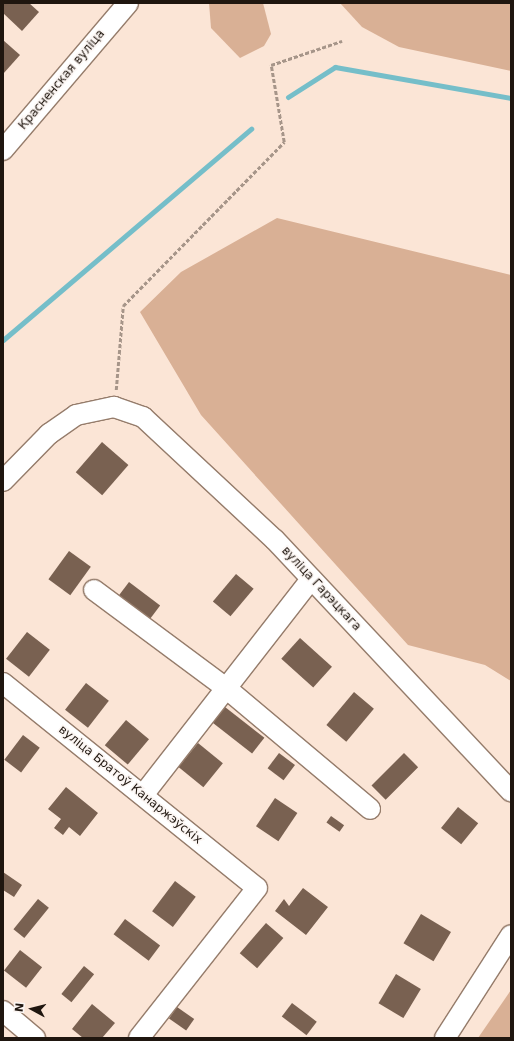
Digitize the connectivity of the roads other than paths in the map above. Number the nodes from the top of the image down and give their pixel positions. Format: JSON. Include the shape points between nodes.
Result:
{"nodes":[{"id":1,"x":120,"y":6,"type":"edge"},
{"id":2,"x":3,"y":150,"type":"edge"},
{"id":3,"x":3,"y":481,"type":"edge"},
{"id":4,"x":311,"y":579,"type":"junction"},
{"id":5,"x":94,"y":590,"type":"dead end"},
{"id":6,"x":3,"y":682,"type":"edge"},
{"id":7,"x":226,"y":688,"type":"junction"},
{"id":8,"x":511,"y":791,"type":"edge"},
{"id":9,"x":143,"y":795,"type":"junction"},
{"id":10,"x":370,"y":809,"type":"dead end"},
{"id":11,"x":511,"y":935,"type":"edge"},
{"id":12,"x":3,"y":1011,"type":"edge"},
{"id":13,"x":35,"y":1038,"type":"edge"},
{"id":14,"x":139,"y":1038,"type":"edge"},
{"id":15,"x":446,"y":1038,"type":"edge"}],
"edges":[{"from":1,"to":2,"type":"street","name":"Красненская вуліца"},
{"from":3,"to":4,"type":"street","name":"вуліца Гарэцкага","via":[[49,434],[76,415],[114,407],[143,417],[275,540]]},
{"from":4,"to":7,"type":"street"},
{"from":4,"to":8,"type":"street","name":"вуліца Гарэцкага"},
{"from":5,"to":7,"type":"street"},
{"from":6,"to":9,"type":"street","name":"вуліца Братоў Канаржэўскіх"},
{"from":7,"to":9,"type":"street"},
{"from":7,"to":10,"type":"street"},
{"from":9,"to":14,"type":"street","name":"вуліца Братоў Канаржэўскіх","via":[[257,888]]},
{"from":11,"to":15,"type":"street"},
{"from":12,"to":13,"type":"street"}]}
